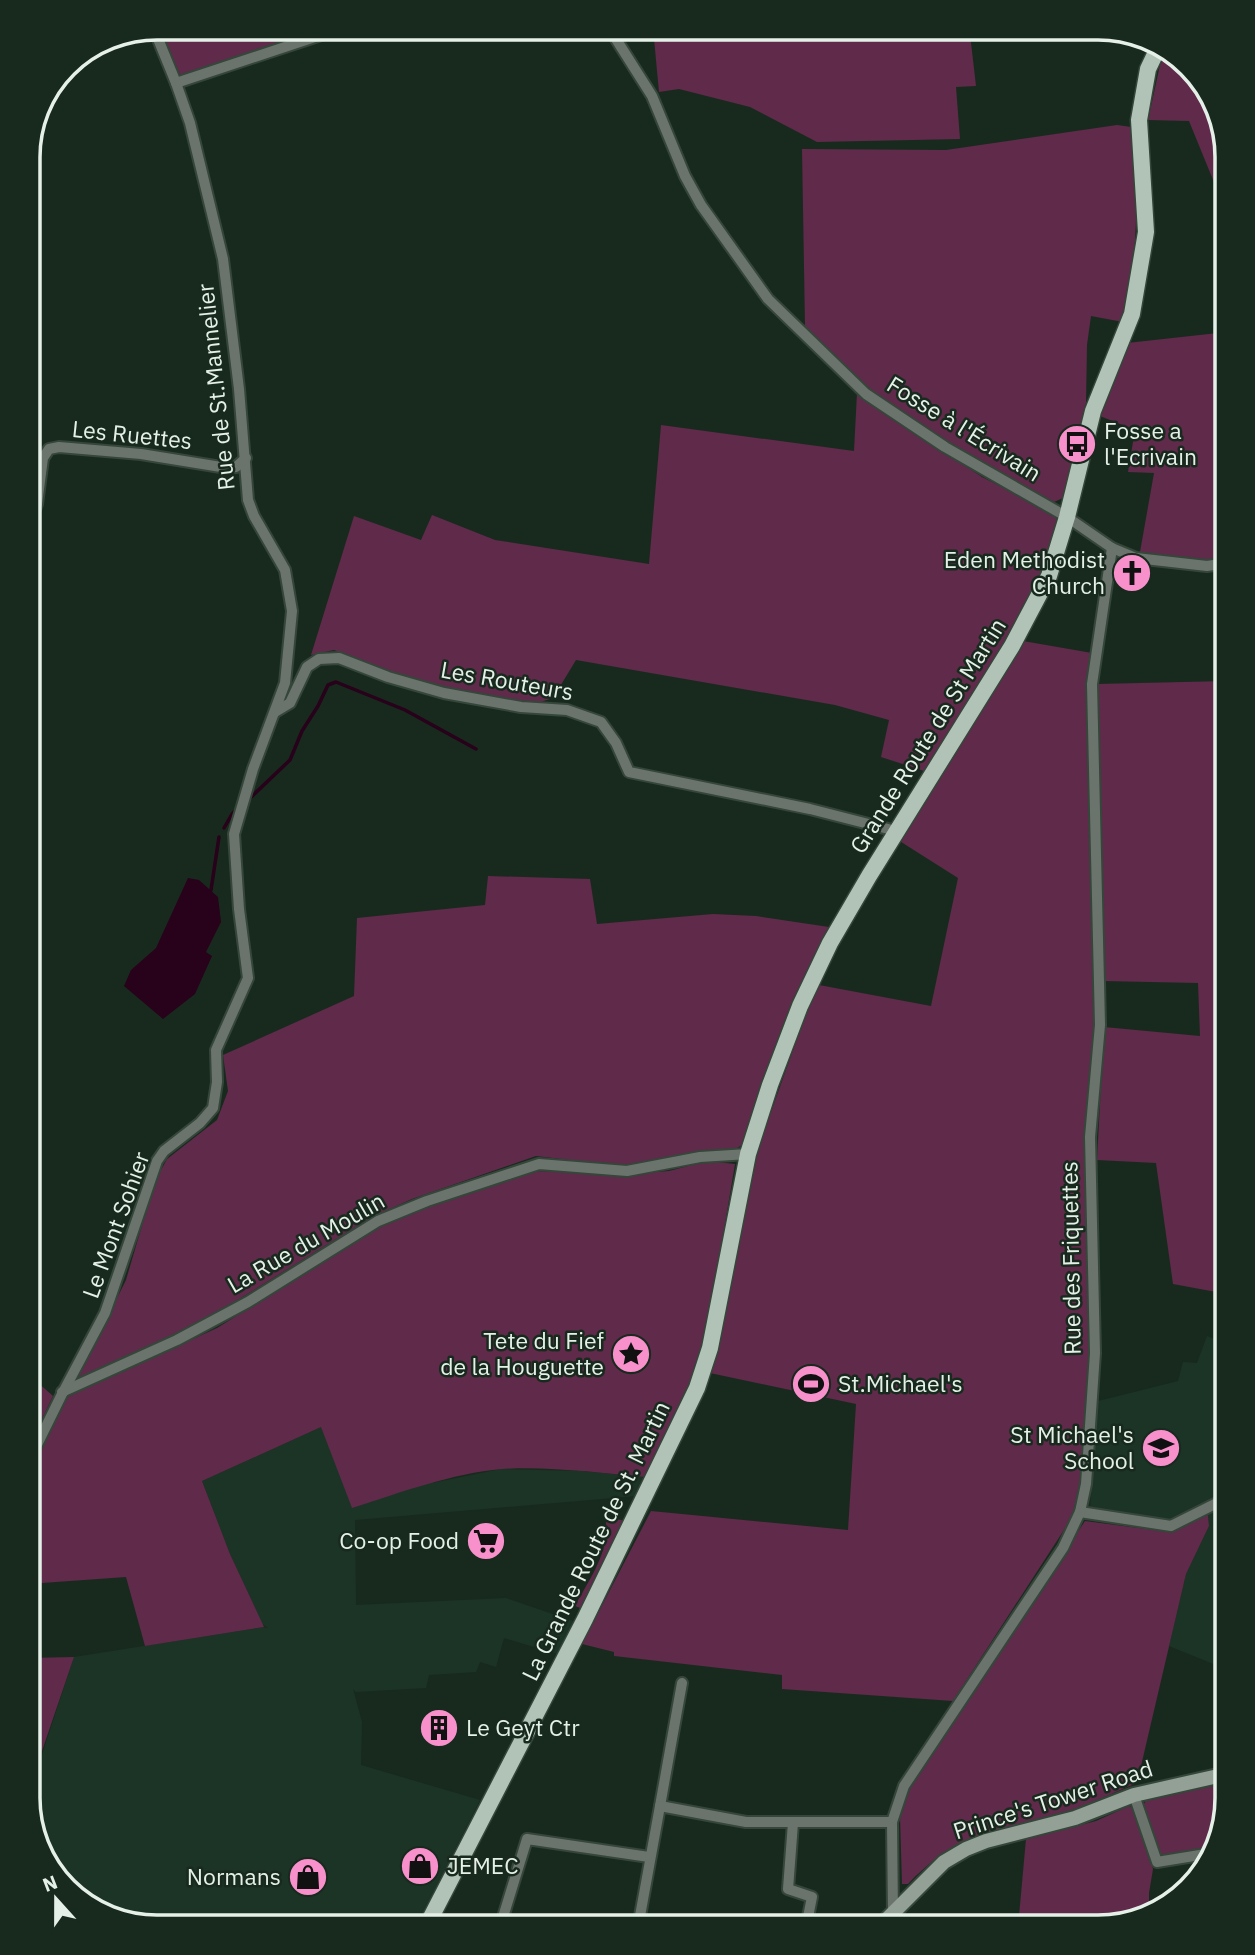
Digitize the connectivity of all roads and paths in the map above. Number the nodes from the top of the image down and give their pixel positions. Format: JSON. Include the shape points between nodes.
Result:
{"nodes":[{"id":1,"x":158,"y":40,"type":"edge"},
{"id":2,"x":305,"y":40,"type":"edge"},
{"id":3,"x":617,"y":40,"type":"edge"},
{"id":4,"x":1155,"y":55,"type":"edge"},
{"id":5,"x":176,"y":83,"type":"junction"},
{"id":6,"x":246,"y":458,"type":"junction"},
{"id":7,"x":41,"y":475,"type":"edge"},
{"id":8,"x":1067,"y":517,"type":"junction"},
{"id":9,"x":1112,"y":548,"type":"junction"},
{"id":10,"x":1215,"y":565,"type":"edge"},
{"id":11,"x":275,"y":712,"type":"junction"},
{"id":12,"x":242,"y":802,"type":"joint"},
{"id":13,"x":896,"y":831,"type":"junction"},
{"id":14,"x":748,"y":1154,"type":"junction"},
{"id":15,"x":62,"y":1392,"type":"junction"},
{"id":16,"x":40,"y":1437,"type":"edge"},
{"id":17,"x":1215,"y":1504,"type":"edge"},
{"id":18,"x":1080,"y":1512,"type":"junction"},
{"id":19,"x":682,"y":1683,"type":"dead end"},
{"id":20,"x":1215,"y":1777,"type":"edge"},
{"id":21,"x":1135,"y":1795,"type":"junction"},
{"id":22,"x":660,"y":1806,"type":"junction"},
{"id":23,"x":892,"y":1822,"type":"junction"},
{"id":24,"x":793,"y":1823,"type":"junction"},
{"id":25,"x":1199,"y":1855,"type":"edge"},
{"id":26,"x":649,"y":1857,"type":"junction"},
{"id":27,"x":433,"y":1914,"type":"edge"},
{"id":28,"x":504,"y":1914,"type":"edge"},
{"id":29,"x":893,"y":1914,"type":"joint"},
{"id":30,"x":640,"y":1915,"type":"edge"},
{"id":31,"x":808,"y":1915,"type":"edge"}],
"edges":[{"from":1,"to":5,"type":"street","name":"Rue de St.Mannelier"},
{"from":2,"to":5,"type":"street"},
{"from":3,"to":8,"type":"street","name":"Fosse à l'Écrivain","via":[[652,96],[693,193],[768,299],[866,394],[945,447]]},
{"from":4,"to":8,"type":"main road","name":"Grande Route de St Martin","via":[[1139,120],[1146,232],[1140,272],[1132,314],[1085,436]]},
{"from":5,"to":6,"type":"street","name":"Rue de St.Mannelier","via":[[223,259]]},
{"from":6,"to":7,"type":"street","name":"Les Ruettes","via":[[227,468],[60,447],[50,449],[43,458]]},
{"from":6,"to":11,"type":"street","name":"Rue de St.Mannelier","via":[[248,500],[285,570],[291,602],[288,664]]},
{"from":8,"to":9,"type":"street","name":"Fosse à l'Écrivain"},
{"from":8,"to":13,"type":"main road","name":"Grande Route de St Martin","via":[[1049,576],[1012,646]]},
{"from":9,"to":10,"type":"street","name":"Fosse à l'Écrivain","via":[[1136,558]]},
{"from":9,"to":18,"type":"street","name":"Rue des Friquettes","via":[[1092,684],[1100,1025],[1090,1137],[1096,1353]]},
{"from":11,"to":12,"type":"street","name":"Rue de St.Mannelier"},
{"from":11,"to":13,"type":"street","name":"Les Routeurs","via":[[290,703],[307,667],[319,659],[339,658],[444,693],[567,710],[601,722],[629,772]]},
{"from":12,"to":15,"type":"street","name":"Le Mont Sohier","via":[[234,834],[248,978],[216,1050],[213,1108],[156,1161],[105,1313]]},
{"from":13,"to":14,"type":"main road","name":"Grande Route de St Martin","via":[[830,943],[800,1006]]},
{"from":14,"to":15,"type":"street","name":"La Rue du Moulin","via":[[699,1157],[627,1171],[539,1164],[427,1200],[379,1221],[177,1340]]},
{"from":14,"to":27,"type":"main road","name":"La Grande Route de St. Martin","via":[[710,1348],[697,1388],[585,1619]]},
{"from":15,"to":16,"type":"street","name":"Le Mont Sohier"},
{"from":17,"to":18,"type":"street","via":[[1171,1526]]},
{"from":18,"to":23,"type":"street","name":"Rue des Friquettes","via":[[1063,1548],[904,1786]]},
{"from":19,"to":22,"type":"street"},
{"from":20,"to":21,"type":"main road","name":"Prince's Tower Road"},
{"from":21,"to":25,"type":"street","via":[[1157,1862]]},
{"from":21,"to":29,"type":"main road","name":"Prince's Tower Road","via":[[1075,1818],[966,1849],[944,1861]]},
{"from":22,"to":24,"type":"street","via":[[746,1822]]},
{"from":22,"to":26,"type":"street"},
{"from":23,"to":24,"type":"street"},
{"from":23,"to":29,"type":"street","name":"Rue des Friquettes"},
{"from":24,"to":31,"type":"street","via":[[788,1889],[812,1897]]},
{"from":26,"to":28,"type":"street","via":[[527,1839]]},
{"from":26,"to":30,"type":"street"}]}
